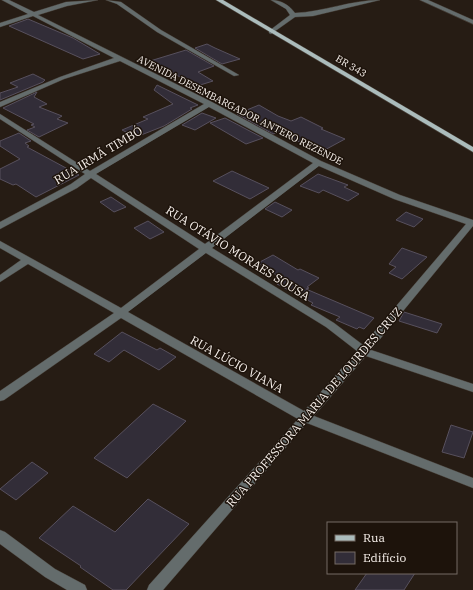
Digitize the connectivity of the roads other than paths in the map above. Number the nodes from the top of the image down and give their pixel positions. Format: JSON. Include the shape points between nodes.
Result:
{"nodes":[{"id":1,"x":5,"y":0,"type":"edge"},
{"id":2,"x":95,"y":0,"type":"edge"},
{"id":3,"x":109,"y":0,"type":"edge"},
{"id":4,"x":219,"y":0,"type":"edge"},
{"id":5,"x":274,"y":0,"type":"edge"},
{"id":6,"x":377,"y":0,"type":"edge"},
{"id":7,"x":423,"y":0,"type":"edge"},
{"id":8,"x":81,"y":1,"type":"edge"},
{"id":9,"x":34,"y":14,"type":"junction"},
{"id":10,"x":292,"y":15,"type":"junction"},
{"id":11,"x":473,"y":22,"type":"edge"},
{"id":12,"x":0,"y":25,"type":"edge"},
{"id":13,"x":271,"y":32,"type":"junction"},
{"id":14,"x":119,"y":59,"type":"junction"},
{"id":15,"x":236,"y":76,"type":"dead end"},
{"id":16,"x":209,"y":104,"type":"junction"},
{"id":17,"x":0,"y":105,"type":"edge"},
{"id":18,"x":0,"y":116,"type":"edge"},
{"id":19,"x":473,"y":150,"type":"edge"},
{"id":20,"x":318,"y":163,"type":"junction"},
{"id":21,"x":91,"y":175,"type":"junction"},
{"id":22,"x":472,"y":223,"type":"edge"},
{"id":23,"x":0,"y":226,"type":"edge"},
{"id":24,"x":0,"y":244,"type":"edge"},
{"id":25,"x":206,"y":249,"type":"junction"},
{"id":26,"x":28,"y":260,"type":"junction"},
{"id":27,"x":0,"y":279,"type":"edge"},
{"id":28,"x":121,"y":313,"type":"junction"},
{"id":29,"x":364,"y":351,"type":"junction"},
{"id":30,"x":473,"y":388,"type":"edge"},
{"id":31,"x":0,"y":397,"type":"edge"},
{"id":32,"x":306,"y":418,"type":"junction"},
{"id":33,"x":473,"y":482,"type":"edge"},
{"id":34,"x":0,"y":536,"type":"edge"},
{"id":35,"x":80,"y":590,"type":"edge"},
{"id":36,"x":154,"y":590,"type":"edge"}],
"edges":[{"from":1,"to":9,"type":"street","name":"AVENIDA DESEMBARGADOR ANTERO REZENDE"},
{"from":2,"to":8,"type":"street"},
{"from":3,"to":15,"type":"street","via":[[119,3],[159,31]]},
{"from":4,"to":13,"type":"main road","name":"BR 343"},
{"from":5,"to":10,"type":"street","via":[[288,8]]},
{"from":6,"to":10,"type":"street","via":[[313,14]]},
{"from":7,"to":11,"type":"street"},
{"from":8,"to":9,"type":"street"},
{"from":9,"to":12,"type":"street"},
{"from":9,"to":14,"type":"street","name":"AVENIDA DESEMBARGADOR ANTERO REZENDE"},
{"from":10,"to":13,"type":"street"},
{"from":13,"to":19,"type":"main road","name":"BR 343"},
{"from":14,"to":16,"type":"street","name":"AVENIDA DESEMBARGADOR ANTERO REZENDE"},
{"from":14,"to":17,"type":"street","via":[[62,78]]},
{"from":16,"to":20,"type":"street","name":"AVENIDA DESEMBARGADOR ANTERO REZENDE"},
{"from":16,"to":21,"type":"street","name":"RUA IRMÃ TIMBÓ"},
{"from":18,"to":21,"type":"street","name":"RUA OTÁVIO MORAES SOUSA"},
{"from":20,"to":22,"type":"street","name":"AVENIDA DESEMBARGADOR ANTERO REZENDE","via":[[384,192]]},
{"from":20,"to":25,"type":"street"},
{"from":21,"to":23,"type":"street","name":"RUA IRMÃ TIMBÓ"},
{"from":21,"to":25,"type":"street","name":"RUA OTÁVIO MORAES SOUSA"},
{"from":22,"to":29,"type":"street","name":"RUA PROFESSORA MARIA DE LOURDES CRUZ"},
{"from":24,"to":26,"type":"street","name":"RUA LÚCIO VIANA"},
{"from":25,"to":28,"type":"street"},
{"from":25,"to":29,"type":"street","name":"RUA OTÁVIO MORAES SOUSA","via":[[330,325]]},
{"from":26,"to":27,"type":"street"},
{"from":26,"to":28,"type":"street","name":"RUA LÚCIO VIANA"},
{"from":28,"to":31,"type":"street"},
{"from":28,"to":32,"type":"street","name":"RUA LÚCIO VIANA"},
{"from":29,"to":30,"type":"street","name":"RUA OTÁVIO MORAES SOUSA"},
{"from":29,"to":32,"type":"street","name":"RUA PROFESSORA MARIA DE LOURDES CRUZ"},
{"from":32,"to":33,"type":"street","name":"RUA LÚCIO VIANA"},
{"from":32,"to":36,"type":"street","name":"RUA PROFESSORA MARIA DE LOURDES CRUZ"},
{"from":34,"to":35,"type":"street","via":[[50,573]]}]}
